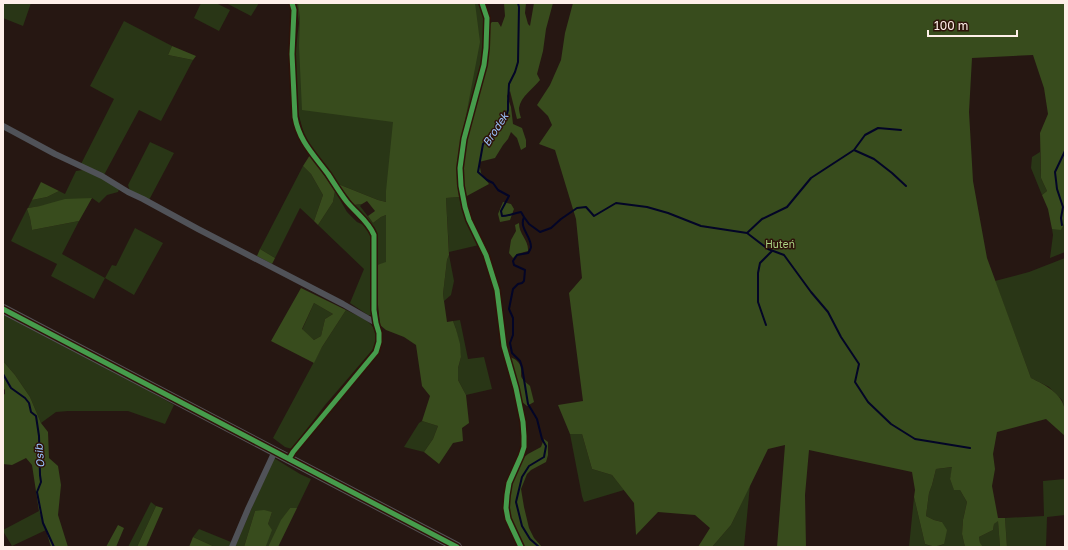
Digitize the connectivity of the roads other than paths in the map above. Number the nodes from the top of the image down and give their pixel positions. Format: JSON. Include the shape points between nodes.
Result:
{"nodes":[{"id":1,"x":292,"y":3,"type":"edge"},
{"id":2,"x":482,"y":3,"type":"edge"},
{"id":3,"x":3,"y":126,"type":"edge"},
{"id":4,"x":3,"y":309,"type":"edge"},
{"id":5,"x":376,"y":323,"type":"junction"},
{"id":6,"x":275,"y":451,"type":"junction"},
{"id":7,"x":289,"y":459,"type":"junction"},
{"id":8,"x":232,"y":547,"type":"edge"},
{"id":9,"x":457,"y":547,"type":"edge"},
{"id":10,"x":521,"y":547,"type":"edge"}],
"edges":[{"from":1,"to":5,"type":"street","via":[[296,127],[346,201],[372,229]]},
{"from":2,"to":10,"type":"street","via":[[487,18],[486,48],[464,139],[460,168],[461,186],[469,220],[486,255],[497,290],[504,346],[523,422],[524,447],[506,495],[508,519]]},
{"from":3,"to":5,"type":"street","via":[[102,176]]},
{"from":4,"to":6,"type":"main road"},
{"from":5,"to":7,"type":"street","via":[[380,342],[376,352]]},
{"from":6,"to":7,"type":"main road"},
{"from":6,"to":8,"type":"street"},
{"from":7,"to":9,"type":"main road"}]}
